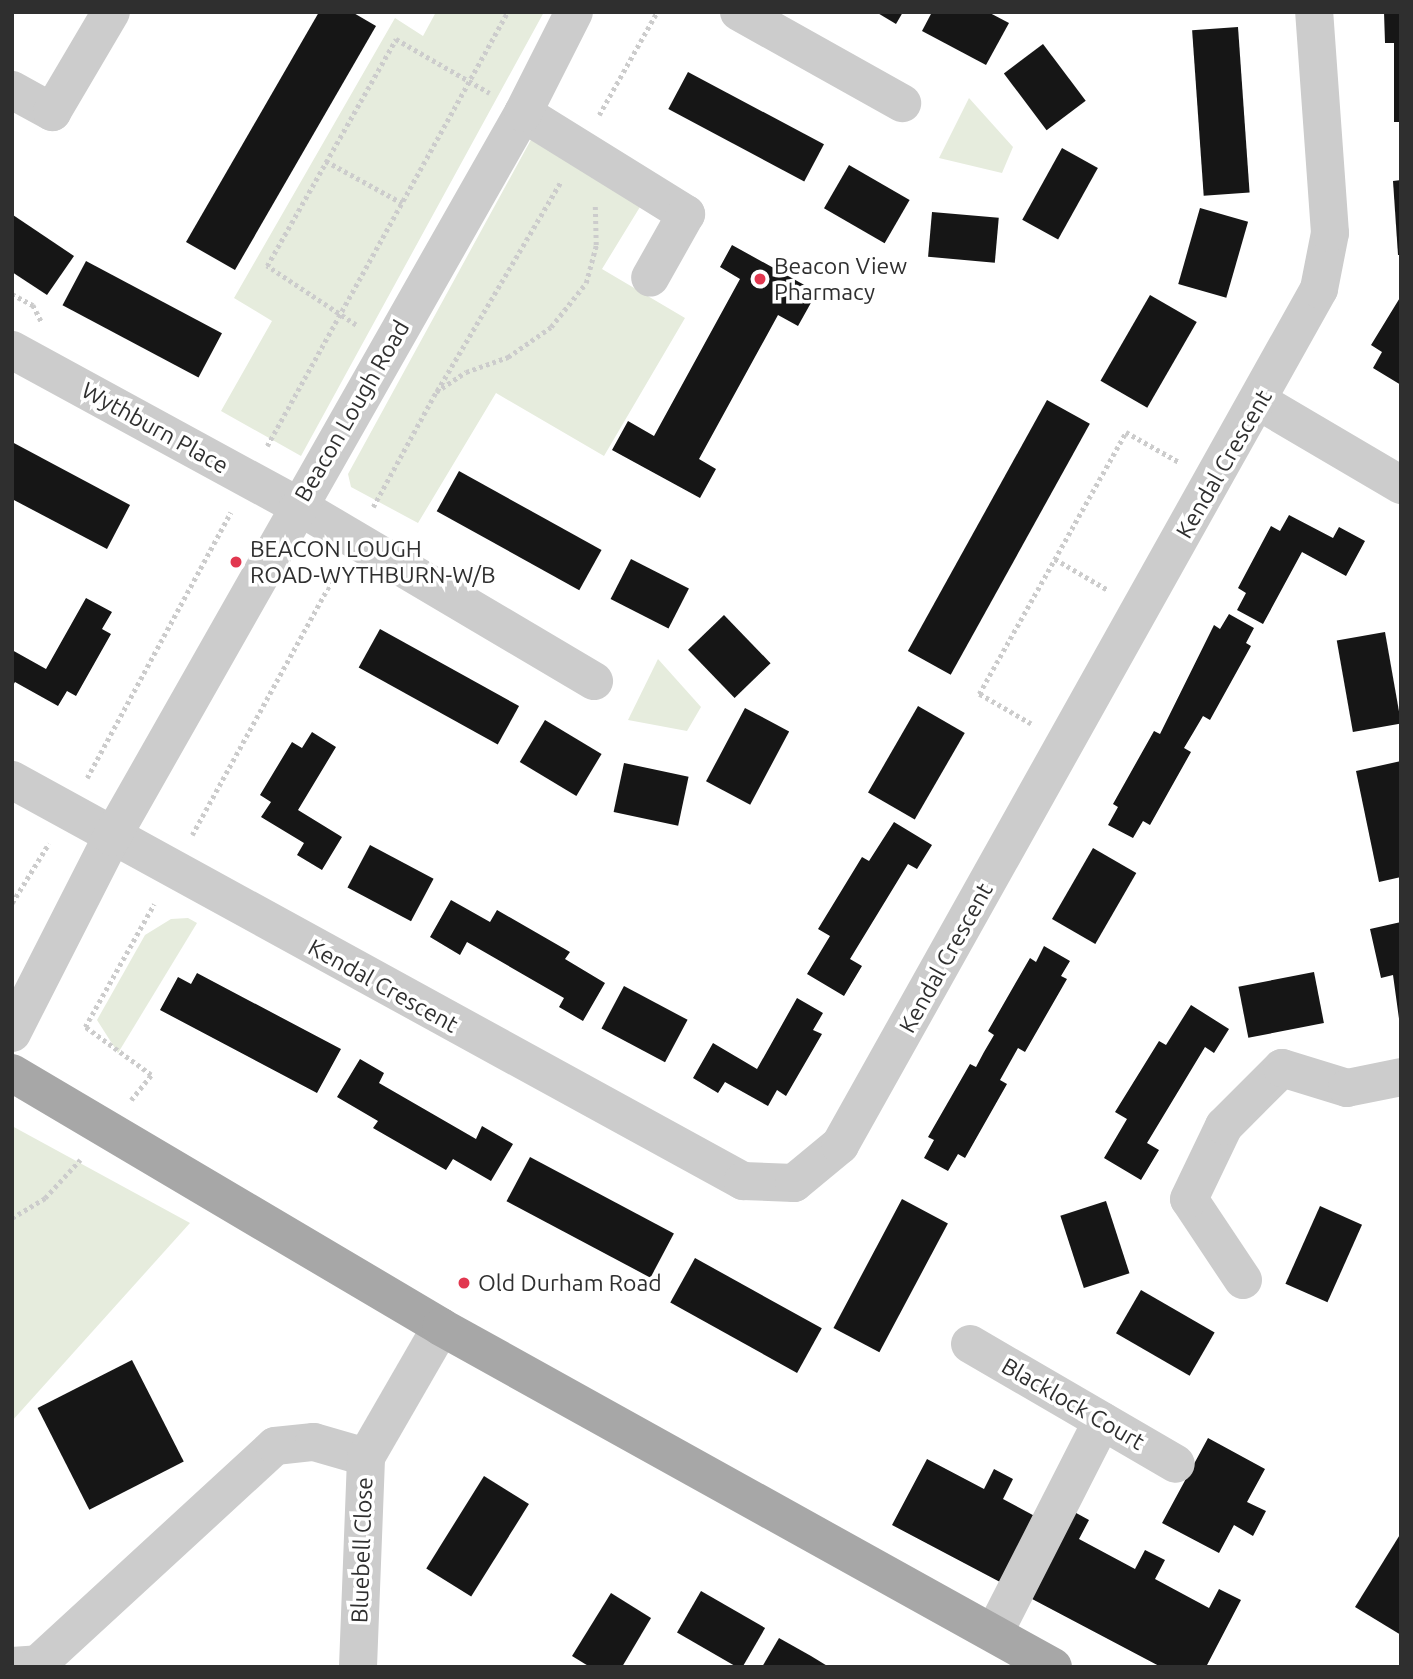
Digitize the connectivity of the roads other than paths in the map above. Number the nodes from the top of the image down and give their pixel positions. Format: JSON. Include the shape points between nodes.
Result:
{"nodes":[{"id":1,"x":111,"y":12,"type":"edge"},
{"id":2,"x":574,"y":12,"type":"edge"},
{"id":3,"x":740,"y":12,"type":"edge"},
{"id":4,"x":1314,"y":12,"type":"edge"},
{"id":5,"x":12,"y":90,"type":"edge"},
{"id":6,"x":902,"y":103,"type":"dead end"},
{"id":7,"x":523,"y":113,"type":"junction"},
{"id":8,"x":650,"y":278,"type":"dead end"},
{"id":9,"x":12,"y":350,"type":"edge"},
{"id":10,"x":1260,"y":402,"type":"junction"},
{"id":11,"x":1401,"y":485,"type":"edge"},
{"id":12,"x":298,"y":506,"type":"junction"},
{"id":13,"x":594,"y":681,"type":"dead end"},
{"id":14,"x":12,"y":780,"type":"edge"},
{"id":15,"x":112,"y":836,"type":"junction"},
{"id":16,"x":12,"y":1033,"type":"edge"},
{"id":17,"x":12,"y":1073,"type":"edge"},
{"id":18,"x":1401,"y":1077,"type":"edge"},
{"id":19,"x":1243,"y":1280,"type":"dead end"},
{"id":20,"x":441,"y":1328,"type":"junction"},
{"id":21,"x":970,"y":1344,"type":"dead end"},
{"id":22,"x":1102,"y":1421,"type":"junction"},
{"id":23,"x":366,"y":1457,"type":"junction"},
{"id":24,"x":1176,"y":1464,"type":"dead end"},
{"id":25,"x":994,"y":1633,"type":"junction"},
{"id":26,"x":12,"y":1667,"type":"edge"},
{"id":27,"x":358,"y":1667,"type":"edge"},
{"id":28,"x":1053,"y":1667,"type":"edge"}],
"edges":[{"from":1,"to":5,"type":"street","via":[[52,112]]},
{"from":2,"to":7,"type":"street","name":"Beacon Lough Road"},
{"from":3,"to":6,"type":"street"},
{"from":4,"to":10,"type":"street","name":"Kendal Crescent","via":[[1330,233],[1326,268]]},
{"from":7,"to":8,"type":"street","via":[[686,214]]},
{"from":7,"to":12,"type":"street","name":"Beacon Lough Road"},
{"from":9,"to":12,"type":"street","name":"Wythburn Place"},
{"from":10,"to":11,"type":"street"},
{"from":10,"to":15,"type":"street","name":"Kendal Crescent","via":[[840,1146],[794,1183],[743,1181]]},
{"from":12,"to":13,"type":"street","name":"Wythburn Place"},
{"from":12,"to":15,"type":"street","name":"Beacon Lough Road"},
{"from":14,"to":15,"type":"street","name":"Kendal Crescent"},
{"from":15,"to":16,"type":"street","name":"Beacon Lough Road"},
{"from":17,"to":20,"type":"main road"},
{"from":18,"to":19,"type":"street","via":[[1347,1088],[1282,1068],[1224,1125],[1189,1199]]},
{"from":20,"to":23,"type":"street","name":"Bluebell Close"},
{"from":20,"to":25,"type":"main road"},
{"from":21,"to":22,"type":"street","name":"Blacklock Court"},
{"from":22,"to":24,"type":"street","name":"Blacklock Court"},
{"from":22,"to":25,"type":"street"},
{"from":23,"to":26,"type":"street","via":[[314,1442],[275,1446],[38,1664]]},
{"from":23,"to":27,"type":"street","name":"Bluebell Close"},
{"from":25,"to":28,"type":"main road"}]}
